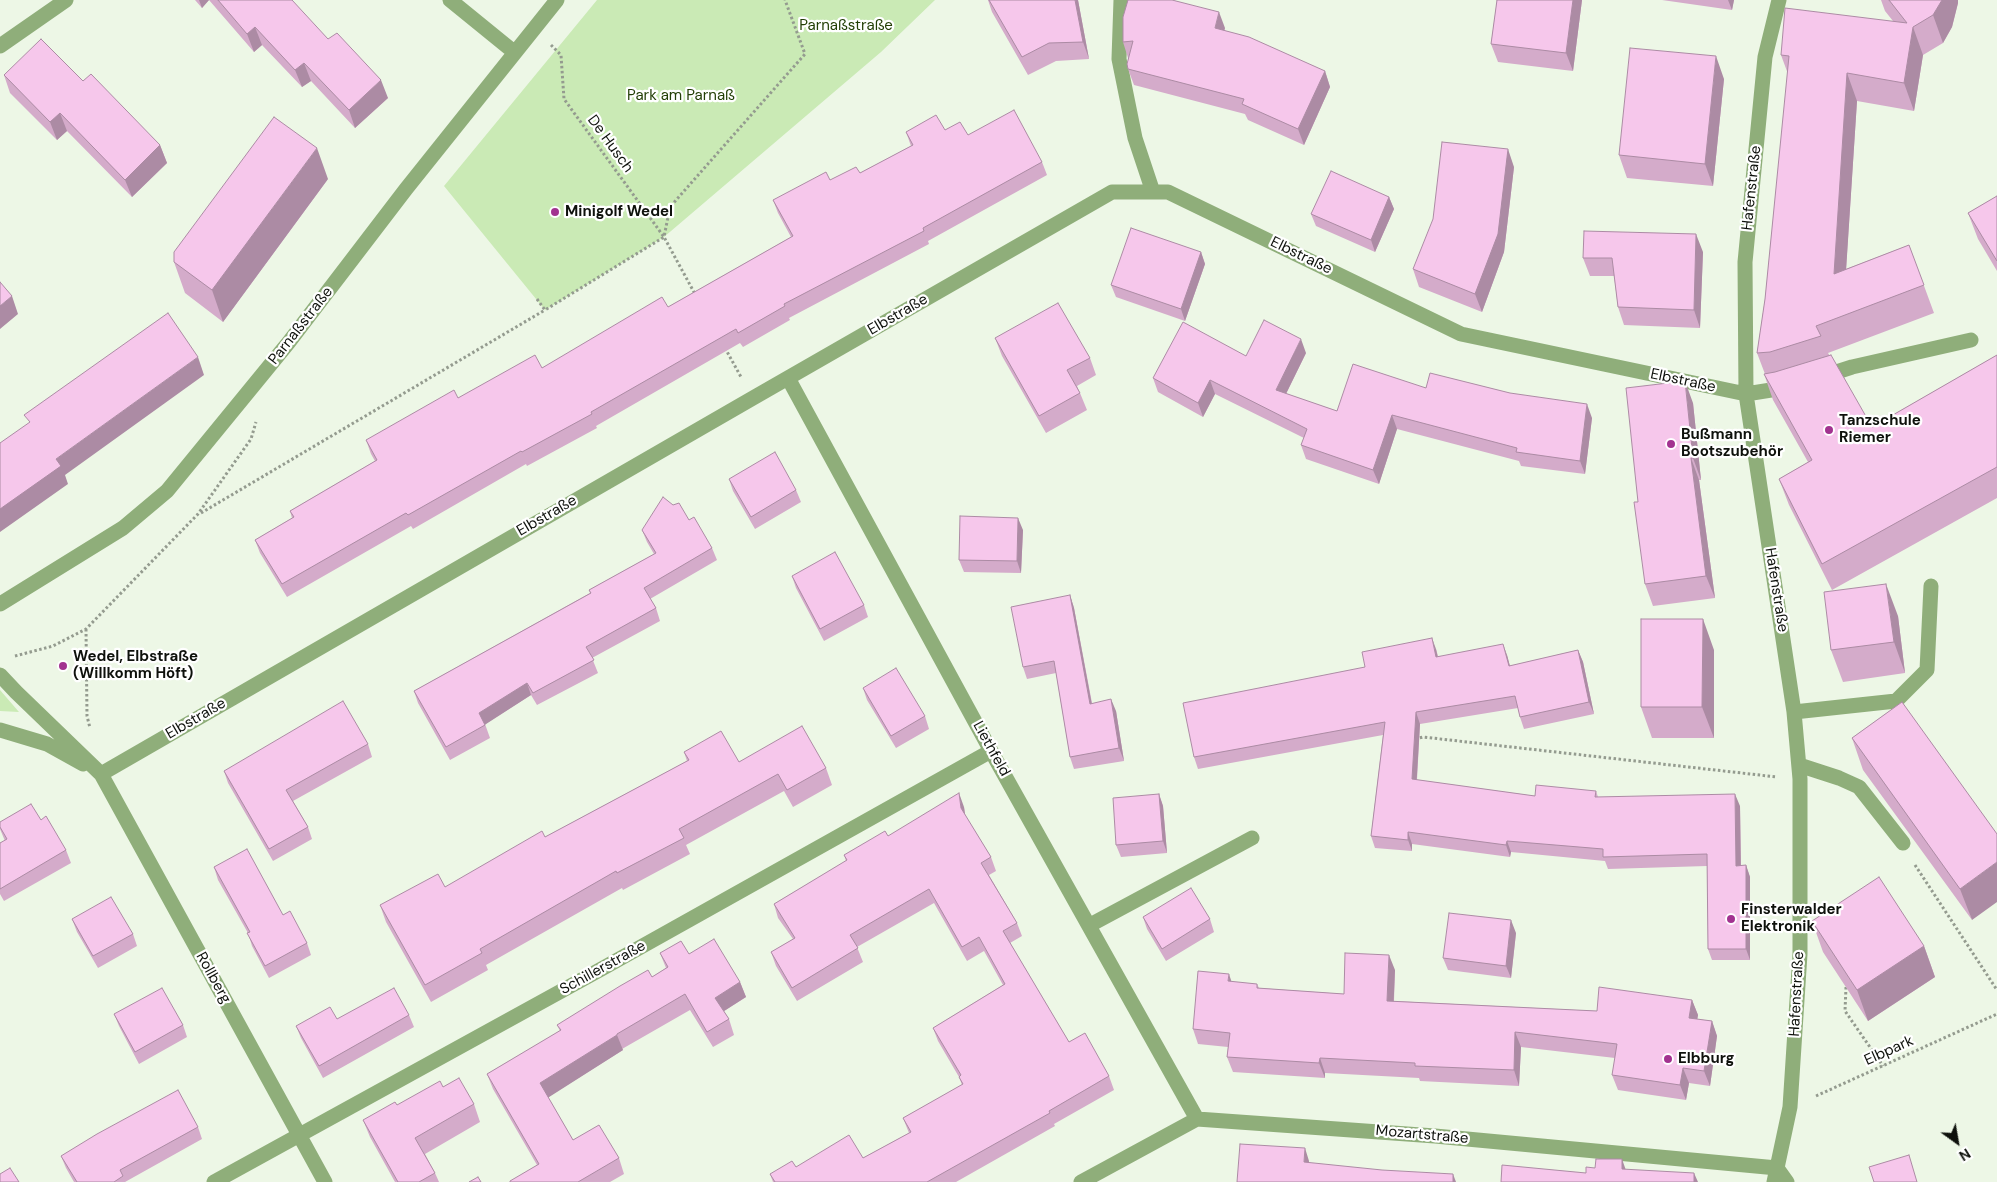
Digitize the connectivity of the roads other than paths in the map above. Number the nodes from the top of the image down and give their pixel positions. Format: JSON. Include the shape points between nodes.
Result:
{"nodes":[{"id":1,"x":66,"y":0,"type":"edge"},
{"id":2,"x":450,"y":0,"type":"edge"},
{"id":3,"x":557,"y":0,"type":"edge"},
{"id":4,"x":1121,"y":0,"type":"edge"},
{"id":5,"x":1779,"y":0,"type":"edge"},
{"id":6,"x":0,"y":46,"type":"edge"},
{"id":7,"x":514,"y":52,"type":"junction"},
{"id":8,"x":1153,"y":192,"type":"junction"},
{"id":9,"x":1971,"y":340,"type":"dead end"},
{"id":10,"x":788,"y":378,"type":"junction"},
{"id":11,"x":1746,"y":394,"type":"junction"},
{"id":12,"x":1931,"y":586,"type":"dead end"},
{"id":13,"x":0,"y":604,"type":"edge"},
{"id":14,"x":0,"y":675,"type":"edge"},
{"id":15,"x":1794,"y":712,"type":"junction"},
{"id":16,"x":0,"y":730,"type":"edge"},
{"id":17,"x":991,"y":751,"type":"junction"},
{"id":18,"x":1799,"y":772,"type":"junction"},
{"id":19,"x":101,"y":774,"type":"junction"},
{"id":20,"x":1252,"y":838,"type":"dead end"},
{"id":21,"x":1903,"y":843,"type":"edge"},
{"id":22,"x":1090,"y":925,"type":"junction"},
{"id":23,"x":1197,"y":1118,"type":"junction"},
{"id":24,"x":299,"y":1134,"type":"junction"},
{"id":25,"x":1776,"y":1175,"type":"edge"},
{"id":26,"x":214,"y":1182,"type":"edge"},
{"id":27,"x":325,"y":1182,"type":"edge"},
{"id":28,"x":1081,"y":1182,"type":"edge"},
{"id":29,"x":1787,"y":1182,"type":"edge"}],
"edges":[{"from":1,"to":6,"type":"street"},
{"from":2,"to":7,"type":"street"},
{"from":3,"to":7,"type":"street","name":"Parnaßstraße"},
{"from":4,"to":8,"type":"street","via":[[1119,59],[1135,138]]},
{"from":5,"to":11,"type":"street","name":"Hafenstraße","via":[[1765,57],[1745,262]]},
{"from":7,"to":13,"type":"street","name":"Parnaßstraße","via":[[290,342],[167,491],[123,528]]},
{"from":8,"to":10,"type":"street","name":"Elbstraße","via":[[1112,192]]},
{"from":8,"to":11,"type":"street","name":"Elbstraße","via":[[1168,192],[1461,334]]},
{"from":9,"to":11,"type":"street","name":"Elbstraße","via":[[1852,367],[1782,389]]},
{"from":10,"to":17,"type":"street","name":"Liethfeld"},
{"from":10,"to":19,"type":"street","name":"Elbstraße"},
{"from":11,"to":15,"type":"street","name":"Hafenstraße"},
{"from":12,"to":15,"type":"street","via":[[1927,670],[1896,701]]},
{"from":14,"to":19,"type":"street"},
{"from":15,"to":18,"type":"street","name":"Hafenstraße"},
{"from":16,"to":19,"type":"street","via":[[47,744]]},
{"from":17,"to":22,"type":"street","name":"Liethfeld"},
{"from":17,"to":24,"type":"street","name":"Schillerstraße"},
{"from":18,"to":21,"type":"street","via":[[1839,778],[1858,787]]},
{"from":18,"to":25,"type":"street","name":"Hafenstraße","via":[[1800,954],[1790,1108]]},
{"from":19,"to":24,"type":"street","name":"Rollberg"},
{"from":20,"to":22,"type":"street"},
{"from":22,"to":23,"type":"street","name":"Liethfeld"},
{"from":23,"to":25,"type":"street","name":"Mozartstraße","via":[[1435,1136]]},
{"from":23,"to":28,"type":"street"},
{"from":24,"to":26,"type":"street","name":"Schillerstraße"},
{"from":24,"to":27,"type":"street","name":"Rollberg"},
{"from":25,"to":29,"type":"street"}]}
